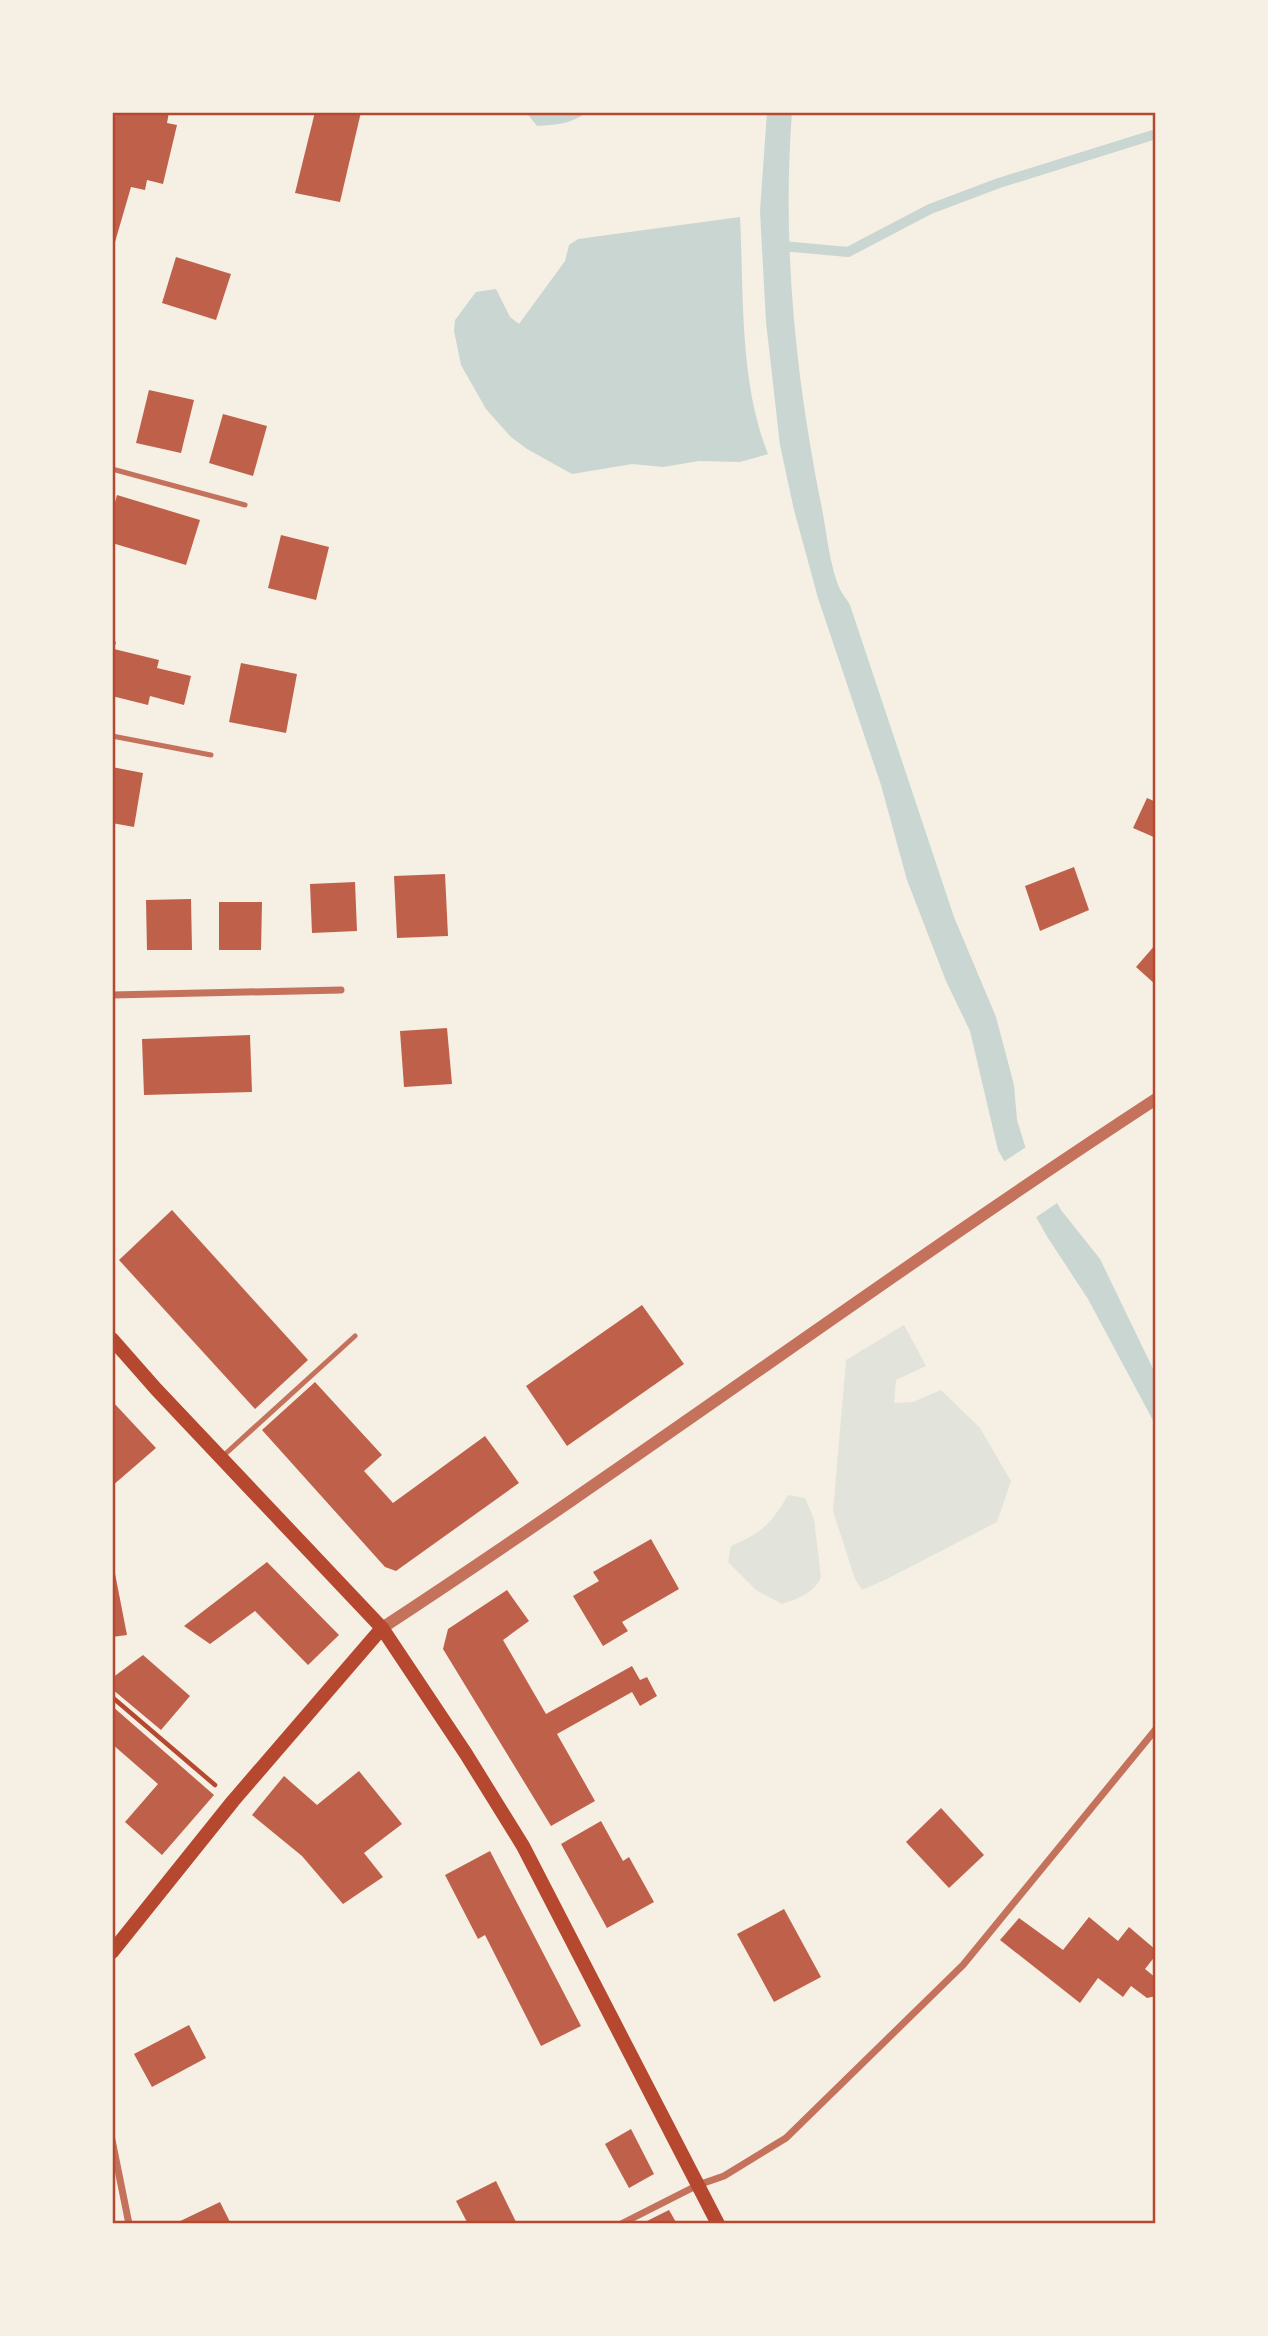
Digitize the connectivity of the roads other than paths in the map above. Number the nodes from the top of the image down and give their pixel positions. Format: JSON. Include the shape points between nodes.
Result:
{"nodes":[{"id":1,"x":112,"y":469,"type":"edge"},
{"id":2,"x":245,"y":505,"type":"dead end"},
{"id":3,"x":112,"y":736,"type":"edge"},
{"id":4,"x":211,"y":755,"type":"dead end"},
{"id":5,"x":341,"y":990,"type":"dead end"},
{"id":6,"x":112,"y":995,"type":"edge"},
{"id":7,"x":1156,"y":1099,"type":"edge"},
{"id":8,"x":355,"y":1336,"type":"dead end"},
{"id":9,"x":112,"y":1339,"type":"edge"},
{"id":10,"x":221,"y":1458,"type":"junction"},
{"id":11,"x":382,"y":1628,"type":"junction"},
{"id":12,"x":1156,"y":1729,"type":"edge"},
{"id":13,"x":112,"y":1952,"type":"edge"},
{"id":14,"x":112,"y":2140,"type":"edge"},
{"id":15,"x":698,"y":2186,"type":"junction"},
{"id":16,"x":129,"y":2224,"type":"edge"},
{"id":17,"x":621,"y":2224,"type":"edge"},
{"id":18,"x":718,"y":2224,"type":"edge"}],
"edges":[{"from":1,"to":2,"type":"lane"},
{"from":3,"to":4,"type":"lane"},
{"from":5,"to":6,"type":"street"},
{"from":7,"to":11,"type":"street"},
{"from":8,"to":10,"type":"lane"},
{"from":9,"to":10,"type":"main road"},
{"from":10,"to":11,"type":"main road"},
{"from":11,"to":13,"type":"main road","via":[[233,1801]]},
{"from":11,"to":15,"type":"main road","via":[[523,1846]]},
{"from":12,"to":15,"type":"street","via":[[963,1965],[786,2138],[724,2176]]},
{"from":14,"to":16,"type":"street"},
{"from":15,"to":17,"type":"street"},
{"from":15,"to":18,"type":"main road"}]}
